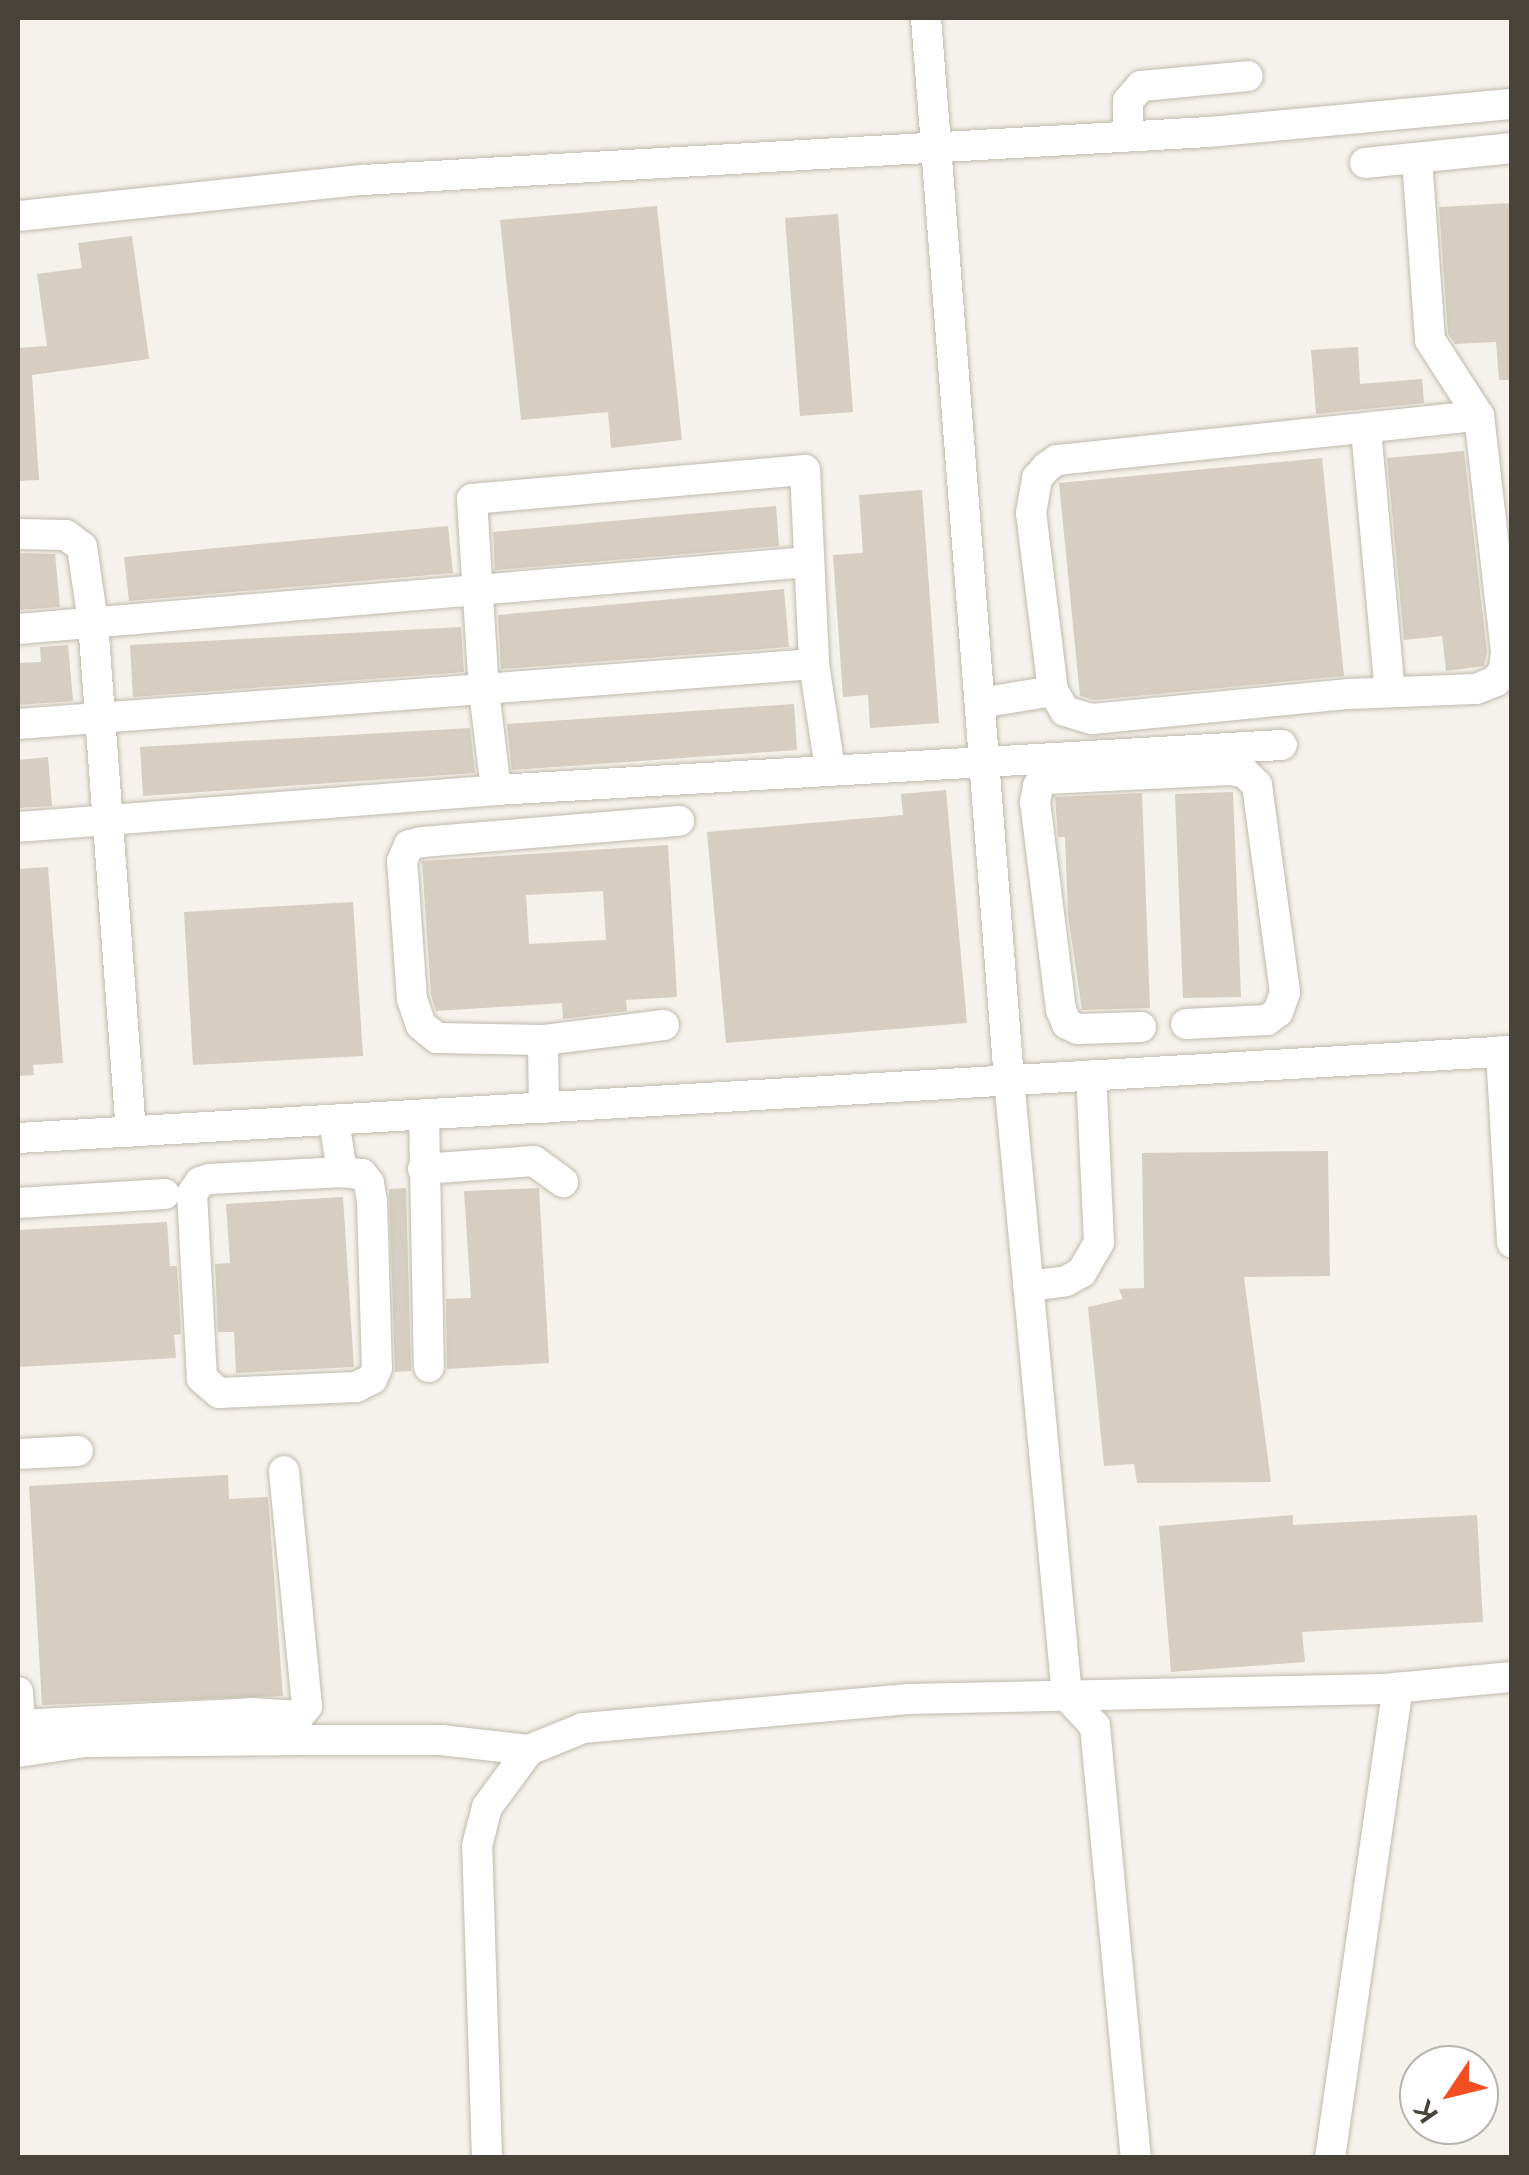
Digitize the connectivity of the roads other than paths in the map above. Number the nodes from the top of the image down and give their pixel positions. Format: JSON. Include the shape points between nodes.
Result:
{"nodes":[{"id":1,"x":926,"y":18,"type":"edge"},
{"id":2,"x":1248,"y":76,"type":"dead end"},
{"id":3,"x":1512,"y":104,"type":"edge"},
{"id":4,"x":1442,"y":110,"type":"junction"},
{"id":5,"x":1128,"y":135,"type":"junction"},
{"id":6,"x":938,"y":144,"type":"junction"},
{"id":7,"x":1512,"y":148,"type":"edge"},
{"id":8,"x":1431,"y":157,"type":"junction"},
{"id":9,"x":1365,"y":163,"type":"dead end"},
{"id":10,"x":18,"y":216,"type":"edge"},
{"id":11,"x":1479,"y":416,"type":"junction"},
{"id":12,"x":1366,"y":430,"type":"junction"},
{"id":13,"x":18,"y":534,"type":"edge"},
{"id":14,"x":808,"y":562,"type":"junction"},
{"id":15,"x":476,"y":588,"type":"junction"},
{"id":16,"x":93,"y":622,"type":"junction"},
{"id":17,"x":18,"y":629,"type":"edge"},
{"id":18,"x":814,"y":664,"type":"junction"},
{"id":19,"x":484,"y":691,"type":"junction"},
{"id":20,"x":1053,"y":691,"type":"junction"},
{"id":21,"x":1390,"y":692,"type":"junction"},
{"id":22,"x":980,"y":704,"type":"junction"},
{"id":23,"x":100,"y":720,"type":"junction"},
{"id":24,"x":18,"y":724,"type":"edge"},
{"id":25,"x":1282,"y":745,"type":"dead end"},
{"id":26,"x":985,"y":765,"type":"junction"},
{"id":27,"x":830,"y":769,"type":"junction"},
{"id":28,"x":496,"y":790,"type":"junction"},
{"id":29,"x":1035,"y":802,"type":"junction"},
{"id":30,"x":988,"y":806,"type":"junction"},
{"id":31,"x":109,"y":820,"type":"junction"},
{"id":32,"x":679,"y":821,"type":"dead end"},
{"id":33,"x":18,"y":827,"type":"edge"},
{"id":34,"x":1053,"y":954,"type":"junction"},
{"id":35,"x":1000,"y":960,"type":"junction"},
{"id":36,"x":1186,"y":1024,"type":"dead end"},
{"id":37,"x":664,"y":1025,"type":"dead end"},
{"id":38,"x":1141,"y":1026,"type":"dead end"},
{"id":39,"x":543,"y":1040,"type":"junction"},
{"id":40,"x":1506,"y":1051,"type":"edge"},
{"id":41,"x":1091,"y":1076,"type":"junction"},
{"id":42,"x":1009,"y":1080,"type":"junction"},
{"id":43,"x":544,"y":1108,"type":"junction"},
{"id":44,"x":424,"y":1115,"type":"junction"},
{"id":45,"x":334,"y":1120,"type":"junction"},
{"id":46,"x":131,"y":1132,"type":"junction"},
{"id":47,"x":18,"y":1138,"type":"edge"},
{"id":48,"x":423,"y":1169,"type":"junction"},
{"id":49,"x":342,"y":1172,"type":"junction"},
{"id":50,"x":564,"y":1182,"type":"dead end"},
{"id":51,"x":165,"y":1194,"type":"dead end"},
{"id":52,"x":18,"y":1203,"type":"edge"},
{"id":53,"x":1512,"y":1243,"type":"edge"},
{"id":54,"x":1028,"y":1286,"type":"junction"},
{"id":55,"x":429,"y":1367,"type":"dead end"},
{"id":56,"x":78,"y":1451,"type":"dead end"},
{"id":57,"x":18,"y":1454,"type":"edge"},
{"id":58,"x":284,"y":1472,"type":"dead end"},
{"id":59,"x":1512,"y":1677,"type":"edge"},
{"id":60,"x":1398,"y":1688,"type":"junction"},
{"id":61,"x":18,"y":1692,"type":"edge"},
{"id":62,"x":1067,"y":1696,"type":"junction"},
{"id":63,"x":301,"y":1728,"type":"junction"},
{"id":64,"x":18,"y":1734,"type":"edge"},
{"id":65,"x":529,"y":1750,"type":"junction"},
{"id":66,"x":487,"y":2158,"type":"edge"},
{"id":67,"x":1136,"y":2158,"type":"edge"},
{"id":68,"x":1330,"y":2158,"type":"edge"}],
"edges":[{"from":1,"to":6,"type":"street"},
{"from":2,"to":5,"type":"street","via":[[1142,86],[1128,101]]},
{"from":3,"to":4,"type":"street"},
{"from":4,"to":5,"type":"street"},
{"from":4,"to":8,"type":"street"},
{"from":5,"to":6,"type":"street"},
{"from":6,"to":10,"type":"street","via":[[363,180]]},
{"from":6,"to":22,"type":"street"},
{"from":7,"to":8,"type":"street"},
{"from":8,"to":9,"type":"street"},
{"from":8,"to":11,"type":"street","via":[[1430,340]]},
{"from":11,"to":12,"type":"street"},
{"from":11,"to":21,"type":"street","via":[[1504,670],[1476,690]]},
{"from":12,"to":20,"type":"street","via":[[1057,460],[1047,467],[1037,478],[1031,512]]},
{"from":12,"to":21,"type":"street"},
{"from":13,"to":16,"type":"street","via":[[66,534],[82,547]]},
{"from":14,"to":15,"type":"street"},
{"from":14,"to":15,"type":"street","via":[[805,470],[472,499]]},
{"from":14,"to":18,"type":"street"},
{"from":15,"to":16,"type":"street"},
{"from":15,"to":19,"type":"street"},
{"from":16,"to":17,"type":"street"},
{"from":16,"to":23,"type":"street"},
{"from":18,"to":19,"type":"street"},
{"from":18,"to":27,"type":"street"},
{"from":19,"to":23,"type":"street"},
{"from":19,"to":28,"type":"street"},
{"from":20,"to":21,"type":"street","via":[[1065,711],[1092,719]]},
{"from":20,"to":22,"type":"street"},
{"from":22,"to":26,"type":"street"},
{"from":23,"to":24,"type":"street"},
{"from":23,"to":31,"type":"street"},
{"from":25,"to":26,"type":"street"},
{"from":26,"to":27,"type":"street"},
{"from":26,"to":30,"type":"street"},
{"from":27,"to":28,"type":"street"},
{"from":28,"to":31,"type":"street"},
{"from":29,"to":30,"type":"street"},
{"from":29,"to":34,"type":"street"},
{"from":29,"to":36,"type":"street","via":[[1046,779],[1230,770],[1257,785],[1285,992],[1267,1020]]},
{"from":30,"to":35,"type":"street"},
{"from":31,"to":33,"type":"street"},
{"from":31,"to":46,"type":"street"},
{"from":32,"to":39,"type":"street","via":[[410,845],[402,861],[412,999],[421,1025],[437,1038]]},
{"from":34,"to":35,"type":"street"},
{"from":34,"to":38,"type":"street","via":[[1067,1024],[1078,1030]]},
{"from":35,"to":42,"type":"street"},
{"from":37,"to":39,"type":"street"},
{"from":39,"to":43,"type":"street"},
{"from":40,"to":41,"type":"street"},
{"from":40,"to":53,"type":"street"},
{"from":41,"to":42,"type":"street"},
{"from":41,"to":54,"type":"street","via":[[1099,1242],[1082,1272]]},
{"from":42,"to":43,"type":"street"},
{"from":42,"to":54,"type":"street"},
{"from":43,"to":44,"type":"street"},
{"from":44,"to":45,"type":"street"},
{"from":44,"to":48,"type":"street"},
{"from":45,"to":46,"type":"street"},
{"from":45,"to":49,"type":"street"},
{"from":46,"to":47,"type":"street"},
{"from":48,"to":50,"type":"street","via":[[534,1160]]},
{"from":48,"to":55,"type":"street"},
{"from":49,"to":49,"type":"street","via":[[362,1174],[372,1202],[372,1379],[356,1387],[219,1393],[202,1378],[192,1194],[209,1179]]},
{"from":51,"to":52,"type":"street"},
{"from":54,"to":62,"type":"street"},
{"from":56,"to":57,"type":"street"},
{"from":58,"to":63,"type":"street","via":[[307,1706]]},
{"from":59,"to":60,"type":"street"},
{"from":60,"to":62,"type":"street"},
{"from":60,"to":68,"type":"street"},
{"from":61,"to":64,"type":"street"},
{"from":62,"to":65,"type":"street","via":[[908,1699],[584,1728]]},
{"from":62,"to":67,"type":"street","via":[[1095,1726]]},
{"from":63,"to":64,"type":"street","via":[[84,1742]]},
{"from":63,"to":65,"type":"street"},
{"from":65,"to":66,"type":"street","via":[[487,1807],[477,1846]]}]}
